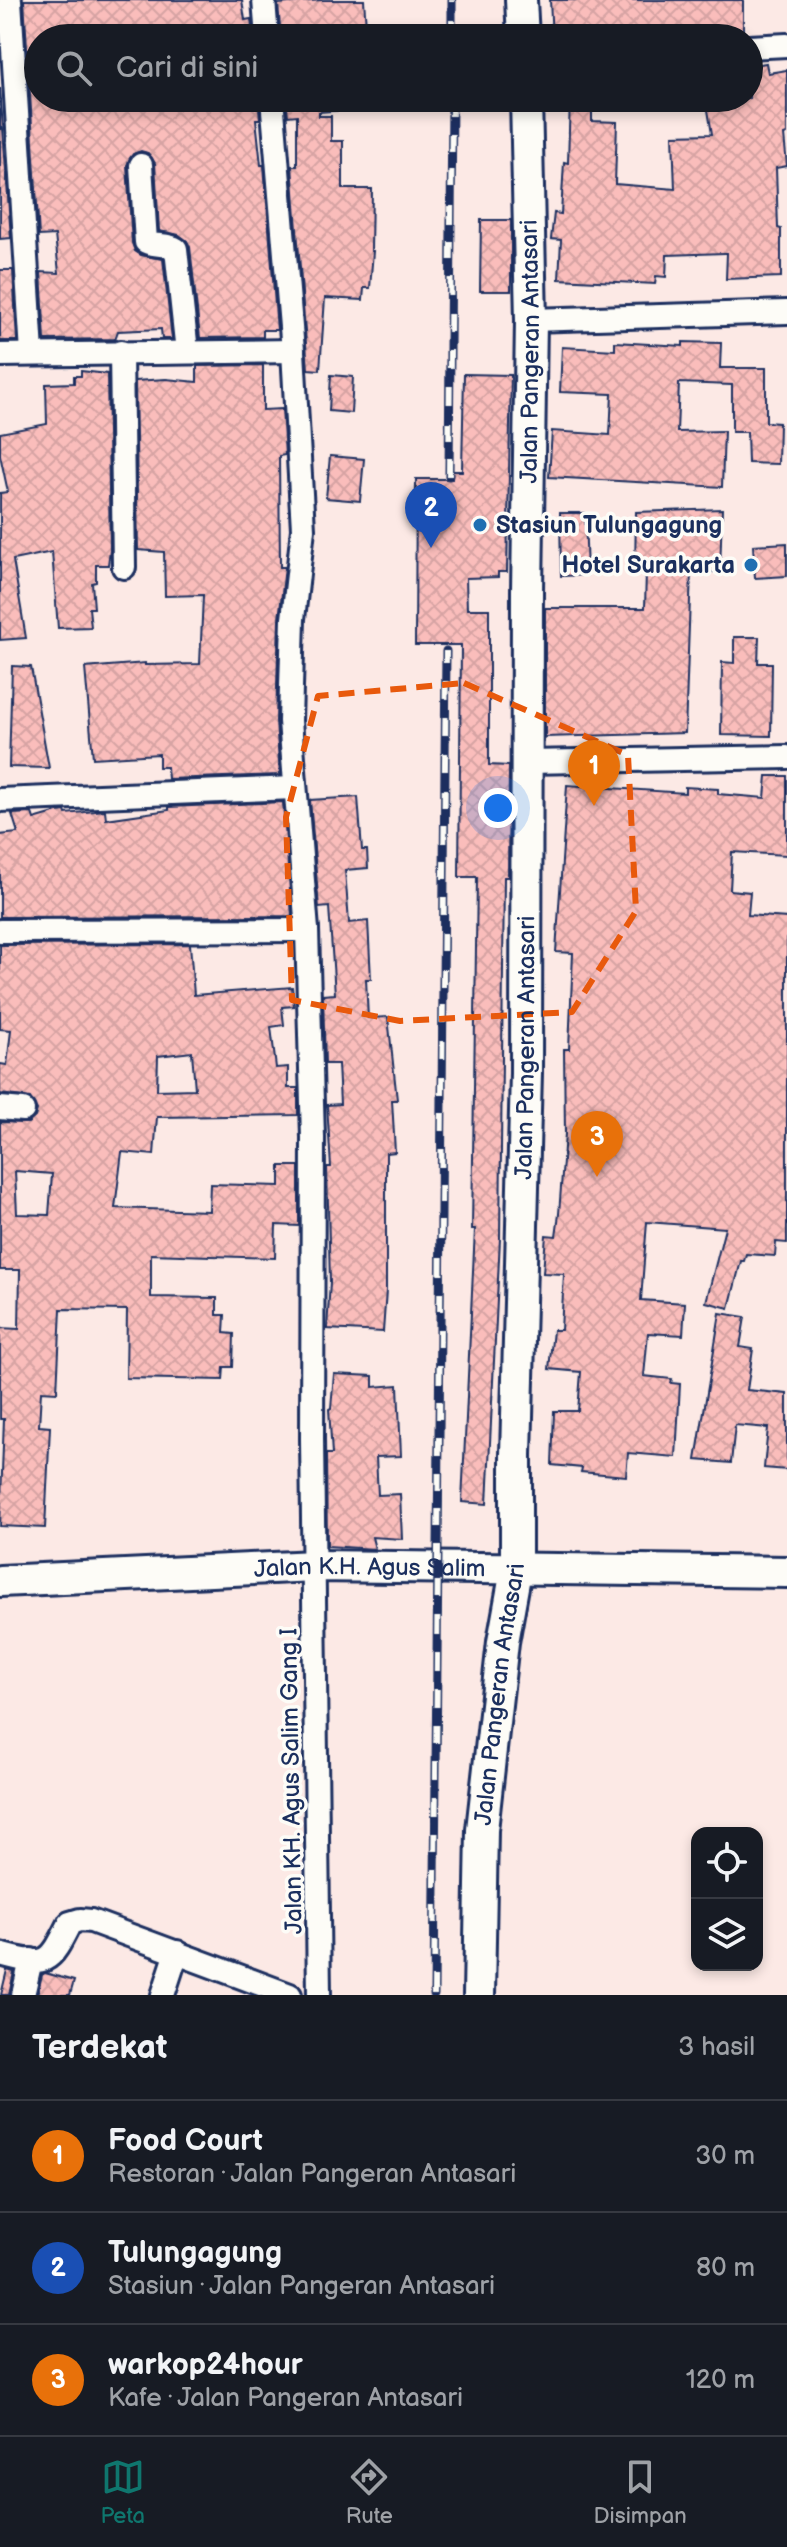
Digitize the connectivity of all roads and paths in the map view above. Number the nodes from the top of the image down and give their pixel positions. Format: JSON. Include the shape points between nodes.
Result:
{"nodes":[{"id":1,"x":10,"y":0,"type":"edge"},
{"id":2,"x":264,"y":0,"type":"edge"},
{"id":3,"x":521,"y":0,"type":"edge"},
{"id":4,"x":266,"y":24,"type":"edge"},
{"id":5,"x":522,"y":24,"type":"edge"},
{"id":6,"x":787,"y":45,"type":"edge"},
{"id":7,"x":763,"y":46,"type":"edge"},
{"id":8,"x":273,"y":112,"type":"edge"},
{"id":9,"x":526,"y":112,"type":"edge"},
{"id":10,"x":141,"y":165,"type":"dead end"},
{"id":11,"x":787,"y":312,"type":"edge"},
{"id":12,"x":531,"y":320,"type":"junction"},
{"id":13,"x":293,"y":351,"type":"junction"},
{"id":14,"x":121,"y":352,"type":"junction"},
{"id":15,"x":187,"y":352,"type":"junction"},
{"id":16,"x":32,"y":353,"type":"junction"},
{"id":17,"x":0,"y":355,"type":"edge"},
{"id":18,"x":124,"y":567,"type":"dead end"},
{"id":19,"x":787,"y":757,"type":"edge"},
{"id":20,"x":528,"y":762,"type":"junction"},
{"id":21,"x":294,"y":788,"type":"junction"},
{"id":22,"x":0,"y":800,"type":"edge"},
{"id":23,"x":307,"y":930,"type":"junction"},
{"id":24,"x":0,"y":931,"type":"edge"},
{"id":25,"x":0,"y":1108,"type":"edge"},
{"id":26,"x":23,"y":1110,"type":"dead end"},
{"id":27,"x":315,"y":1566,"type":"junction"},
{"id":28,"x":516,"y":1570,"type":"junction"},
{"id":29,"x":787,"y":1572,"type":"edge"},
{"id":30,"x":0,"y":1581,"type":"edge"},
{"id":31,"x":177,"y":1952,"type":"junction"},
{"id":32,"x":0,"y":1954,"type":"edge"},
{"id":33,"x":31,"y":1960,"type":"junction"},
{"id":34,"x":23,"y":1995,"type":"edge"},
{"id":35,"x":163,"y":1995,"type":"edge"},
{"id":36,"x":290,"y":1995,"type":"edge"},
{"id":37,"x":319,"y":1995,"type":"edge"},
{"id":38,"x":479,"y":1995,"type":"edge"}],
"edges":[{"from":1,"to":16,"type":"street"},
{"from":2,"to":4,"type":"street"},
{"from":3,"to":5,"type":"main road"},
{"from":6,"to":7,"type":"street"},
{"from":8,"to":13,"type":"street","name":"Jalan KH. Agus Salim Gang I"},
{"from":9,"to":12,"type":"main road","name":"Jalan Pangeran Antasari"},
{"from":10,"to":15,"type":"street","via":[[146,242],[176,249]]},
{"from":11,"to":12,"type":"street"},
{"from":12,"to":20,"type":"main road","name":"Jalan Pangeran Antasari"},
{"from":13,"to":15,"type":"street"},
{"from":13,"to":21,"type":"street","name":"Jalan KH. Agus Salim Gang I","via":[[303,529],[293,619]]},
{"from":14,"to":15,"type":"street"},
{"from":14,"to":16,"type":"street"},
{"from":14,"to":18,"type":"street"},
{"from":16,"to":17,"type":"street"},
{"from":19,"to":20,"type":"street"},
{"from":20,"to":28,"type":"main road","name":"Jalan Pangeran Antasari"},
{"from":21,"to":22,"type":"street"},
{"from":21,"to":23,"type":"street","name":"Jalan KH. Agus Salim Gang I"},
{"from":23,"to":24,"type":"street"},
{"from":23,"to":27,"type":"street","name":"Jalan KH. Agus Salim Gang I"},
{"from":25,"to":26,"type":"street"},
{"from":27,"to":28,"type":"main road","name":"Jalan K.H. Agus Salim"},
{"from":27,"to":30,"type":"main road","name":"Jalan K.H. Agus Salim"},
{"from":27,"to":37,"type":"street","name":"Jalan KH. Agus Salim Gang I"},
{"from":28,"to":29,"type":"main road","name":"Jalan K.H. Agus Salim"},
{"from":28,"to":38,"type":"main road","name":"Jalan Pangeran Antasari","via":[[482,1830]]},
{"from":31,"to":33,"type":"street","via":[[80,1920],[70,1923],[49,1959]]},
{"from":31,"to":35,"type":"street"},
{"from":31,"to":36,"type":"street"},
{"from":32,"to":33,"type":"street"},
{"from":33,"to":34,"type":"street"}]}
